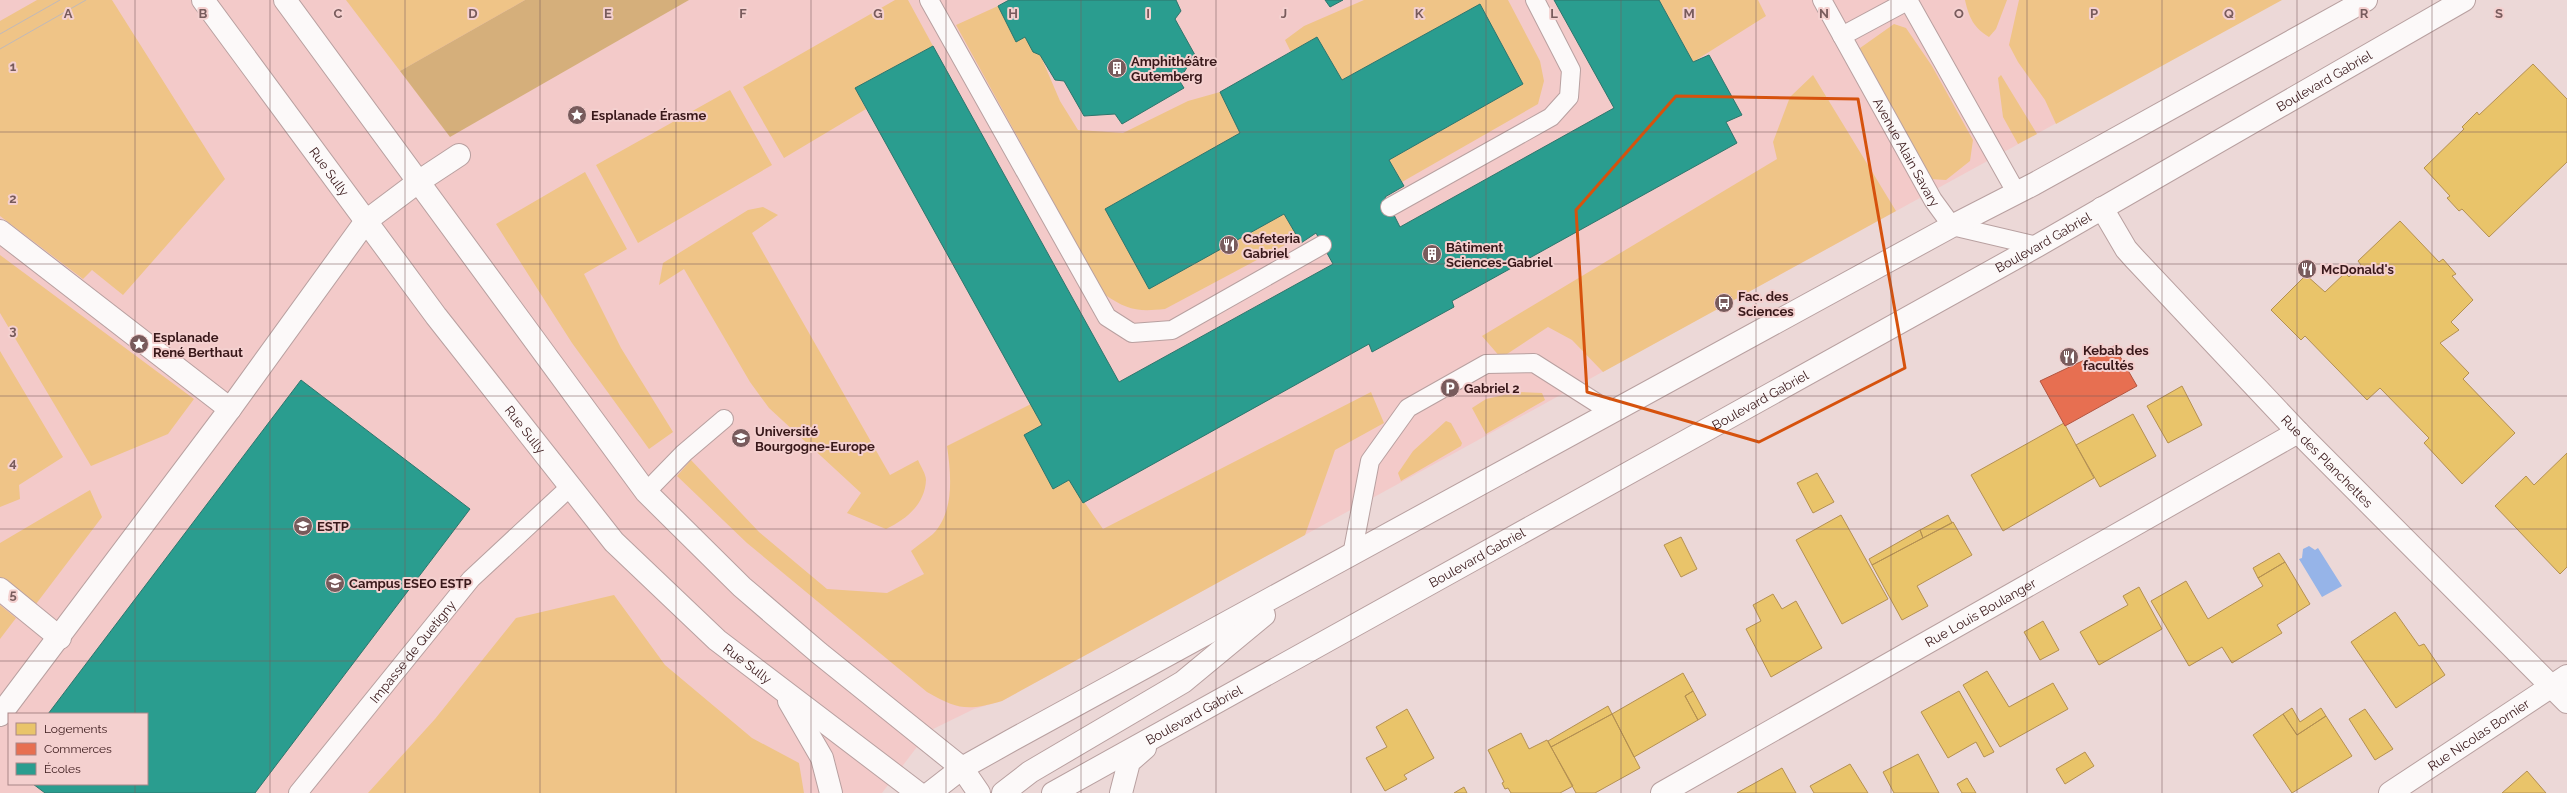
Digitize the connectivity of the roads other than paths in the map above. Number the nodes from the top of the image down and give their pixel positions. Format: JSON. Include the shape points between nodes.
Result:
{"nodes":[{"id":1,"x":202,"y":0,"type":"edge"},
{"id":2,"x":285,"y":0,"type":"edge"},
{"id":3,"x":929,"y":0,"type":"edge"},
{"id":4,"x":1535,"y":0,"type":"edge"},
{"id":5,"x":1822,"y":0,"type":"edge"},
{"id":6,"x":1908,"y":0,"type":"edge"},
{"id":7,"x":2366,"y":0,"type":"edge"},
{"id":8,"x":2464,"y":0,"type":"edge"},
{"id":9,"x":1842,"y":36,"type":"junction"},
{"id":10,"x":459,"y":155,"type":"dead end"},
{"id":11,"x":418,"y":182,"type":"junction"},
{"id":12,"x":2016,"y":192,"type":"junction"},
{"id":13,"x":1390,"y":207,"type":"dead end"},
{"id":14,"x":2102,"y":208,"type":"junction"},
{"id":15,"x":366,"y":221,"type":"junction"},
{"id":16,"x":1952,"y":226,"type":"junction"},
{"id":17,"x":0,"y":231,"type":"edge"},
{"id":18,"x":1322,"y":245,"type":"dead end"},
{"id":19,"x":2037,"y":246,"type":"junction"},
{"id":20,"x":230,"y":409,"type":"junction"},
{"id":21,"x":1611,"y":412,"type":"junction"},
{"id":22,"x":724,"y":419,"type":"dead end"},
{"id":23,"x":2298,"y":432,"type":"junction"},
{"id":24,"x":570,"y":486,"type":"junction"},
{"id":25,"x":646,"y":492,"type":"junction"},
{"id":26,"x":1352,"y":555,"type":"junction"},
{"id":27,"x":1303,"y":582,"type":"junction"},
{"id":28,"x":0,"y":589,"type":"edge"},
{"id":29,"x":60,"y":638,"type":"junction"},
{"id":30,"x":2562,"y":688,"type":"edge"},
{"id":31,"x":785,"y":693,"type":"junction"},
{"id":32,"x":0,"y":715,"type":"edge"},
{"id":33,"x":1158,"y":736,"type":"junction"},
{"id":34,"x":962,"y":768,"type":"junction"},
{"id":35,"x":298,"y":793,"type":"edge"},
{"id":36,"x":831,"y":793,"type":"edge"},
{"id":37,"x":918,"y":793,"type":"edge"},
{"id":38,"x":930,"y":793,"type":"edge"},
{"id":39,"x":947,"y":793,"type":"edge"},
{"id":40,"x":979,"y":793,"type":"edge"},
{"id":41,"x":1003,"y":793,"type":"edge"},
{"id":42,"x":1053,"y":793,"type":"edge"},
{"id":43,"x":1121,"y":793,"type":"edge"},
{"id":44,"x":1662,"y":793,"type":"edge"},
{"id":45,"x":2390,"y":793,"type":"edge"}],
"edges":[{"from":1,"to":15,"type":"main road","name":"Rue Sully"},
{"from":2,"to":11,"type":"main road"},
{"from":3,"to":18,"type":"lane","via":[[1107,317],[1132,333],[1172,330]]},
{"from":4,"to":13,"type":"lane","via":[[1572,70],[1569,97],[1551,117]]},
{"from":5,"to":9,"type":"lane","name":"Avenue Alain Savary"},
{"from":6,"to":9,"type":"lane"},
{"from":6,"to":12,"type":"lane"},
{"from":7,"to":12,"type":"main road"},
{"from":8,"to":14,"type":"main road","name":"Boulevard Gabriel"},
{"from":9,"to":16,"type":"lane","name":"Avenue Alain Savary","via":[[1933,200]]},
{"from":10,"to":11,"type":"main road"},
{"from":11,"to":15,"type":"main road"},
{"from":11,"to":25,"type":"main road"},
{"from":12,"to":16,"type":"main road"},
{"from":14,"to":19,"type":"main road","name":"Boulevard Gabriel"},
{"from":14,"to":23,"type":"main road","name":"Rue des Planchettes","via":[[2126,249]]},
{"from":15,"to":20,"type":"main road"},
{"from":15,"to":24,"type":"main road","name":"Rue Sully","via":[[436,316]]},
{"from":16,"to":19,"type":"lane"},
{"from":16,"to":21,"type":"main road"},
{"from":17,"to":20,"type":"main road"},
{"from":19,"to":33,"type":"main road","name":"Boulevard Gabriel"},
{"from":20,"to":29,"type":"main road"},
{"from":21,"to":26,"type":"main road"},
{"from":21,"to":26,"type":"lane","via":[[1534,362],[1486,364],[1408,408],[1370,461]]},
{"from":22,"to":25,"type":"lane","via":[[684,453]]},
{"from":23,"to":30,"type":"main road","name":"Rue des Planchettes"},
{"from":23,"to":44,"type":"main road","name":"Rue Louis Boulanger"},
{"from":24,"to":31,"type":"main road","name":"Rue Sully","via":[[614,542],[669,596],[717,640]]},
{"from":24,"to":35,"type":"lane","name":"Impasse de Quetigny","via":[[471,579]]},
{"from":25,"to":34,"type":"main road","via":[[742,587],[819,653]]},
{"from":26,"to":27,"type":"main road"},
{"from":27,"to":34,"type":"main road"},
{"from":27,"to":41,"type":"main road","via":[[1183,682],[1030,772]]},
{"from":28,"to":29,"type":"main road"},
{"from":29,"to":32,"type":"main road"},
{"from":30,"to":45,"type":"main road","name":"Rue Nicolas Bornier"},
{"from":31,"to":36,"type":"main road","via":[[822,758]]},
{"from":31,"to":37,"type":"main road","name":"Rue Sully"},
{"from":33,"to":42,"type":"main road","name":"Boulevard Gabriel"},
{"from":33,"to":43,"type":"main road","via":[[1129,762]]},
{"from":34,"to":38,"type":"main road"},
{"from":34,"to":39,"type":"main road"},
{"from":34,"to":40,"type":"main road"}]}
